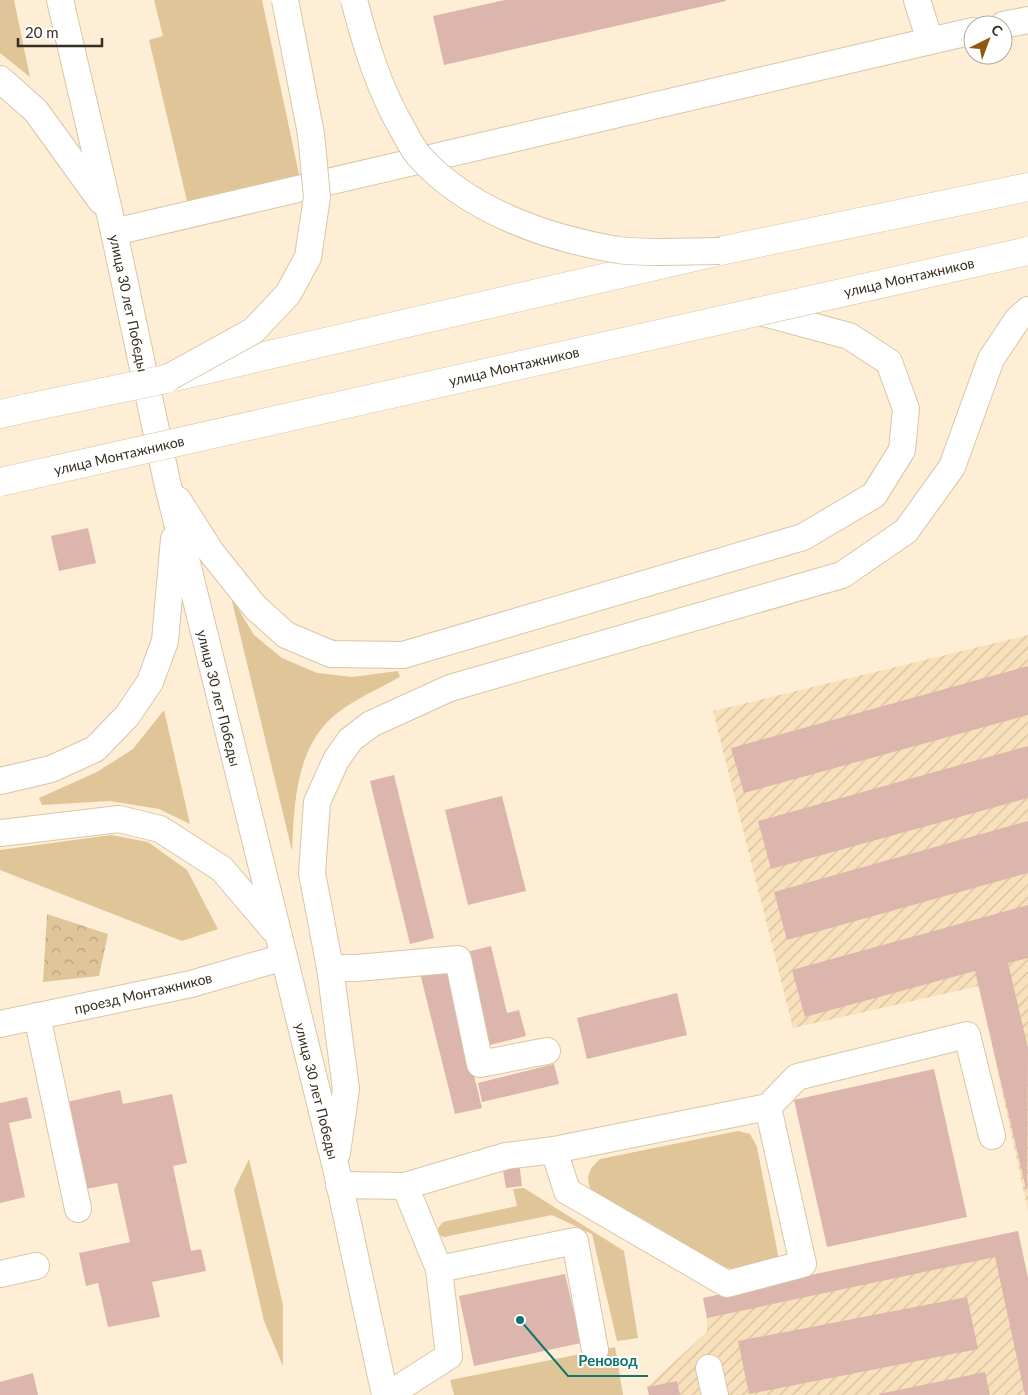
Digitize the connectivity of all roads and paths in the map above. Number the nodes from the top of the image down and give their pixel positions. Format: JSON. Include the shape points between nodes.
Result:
{"nodes":[{"id":1,"x":60,"y":0,"type":"edge"},
{"id":2,"x":285,"y":0,"type":"edge"},
{"id":3,"x":354,"y":0,"type":"edge"},
{"id":4,"x":917,"y":0,"type":"edge"},
{"id":5,"x":1028,"y":20,"type":"edge"},
{"id":6,"x":1013,"y":23,"type":"edge"},
{"id":7,"x":963,"y":33,"type":"edge"},
{"id":8,"x":930,"y":41,"type":"junction"},
{"id":9,"x":0,"y":79,"type":"edge"},
{"id":10,"x":1028,"y":187,"type":"edge"},
{"id":11,"x":112,"y":222,"type":"junction"},
{"id":12,"x":720,"y":251,"type":"junction"},
{"id":13,"x":1028,"y":251,"type":"edge"},
{"id":14,"x":1028,"y":310,"type":"edge"},
{"id":15,"x":756,"y":311,"type":"junction"},
{"id":16,"x":166,"y":378,"type":"junction"},
{"id":17,"x":0,"y":406,"type":"edge"},
{"id":18,"x":27,"y":408,"type":"junction"},
{"id":19,"x":0,"y":414,"type":"edge"},
{"id":20,"x":0,"y":482,"type":"edge"},
{"id":21,"x":167,"y":482,"type":"junction"},
{"id":22,"x":176,"y":518,"type":"junction"},
{"id":23,"x":0,"y":781,"type":"edge"},
{"id":24,"x":0,"y":833,"type":"edge"},
{"id":25,"x":280,"y":945,"type":"junction"},
{"id":26,"x":330,"y":968,"type":"junction"},
{"id":27,"x":37,"y":1016,"type":"junction"},
{"id":28,"x":0,"y":1024,"type":"edge"},
{"id":29,"x":547,"y":1050,"type":"dead end"},
{"id":30,"x":768,"y":1107,"type":"junction"},
{"id":31,"x":992,"y":1136,"type":"dead end"},
{"id":32,"x":554,"y":1150,"type":"junction"},
{"id":33,"x":337,"y":1177,"type":"junction"},
{"id":34,"x":406,"y":1186,"type":"junction"},
{"id":35,"x":78,"y":1208,"type":"dead end"},
{"id":36,"x":36,"y":1266,"type":"dead end"},
{"id":37,"x":439,"y":1269,"type":"junction"},
{"id":38,"x":0,"y":1274,"type":"edge"},
{"id":39,"x":595,"y":1350,"type":"dead end"},
{"id":40,"x":709,"y":1368,"type":"dead end"},
{"id":41,"x":386,"y":1395,"type":"edge"},
{"id":42,"x":715,"y":1395,"type":"edge"}],
"edges":[{"from":1,"to":11,"type":"street","name":"улица 30 лет Победы"},
{"from":2,"to":16,"type":"street","bridge":true,"via":[[311,134],[317,197],[308,257],[288,294],[253,331]]},
{"from":3,"to":12,"type":"street","bridge":true,"via":[[365,43],[386,100],[418,156],[455,190],[506,217],[554,235],[619,250]]},
{"from":4,"to":8,"type":"street"},
{"from":5,"to":6,"type":"street"},
{"from":7,"to":8,"type":"street"},
{"from":8,"to":11,"type":"street"},
{"from":9,"to":11,"type":"street","via":[[36,111]]},
{"from":10,"to":12,"type":"main road"},
{"from":11,"to":21,"type":"street","name":"улица 30 лет Победы"},
{"from":12,"to":16,"type":"main road","bridge":true},
{"from":13,"to":15,"type":"main road","name":"улица Монтажников","bridge":true},
{"from":14,"to":26,"type":"street","via":[[1017,320],[991,359],[952,467],[906,530],[842,575],[450,688],[371,724],[350,740],[336,760],[317,802],[312,874]]},
{"from":15,"to":20,"type":"main road","name":"улица Монтажников","bridge":true},
{"from":15,"to":21,"type":"street","via":[[849,336],[889,362],[906,409],[902,450],[874,495],[803,537],[442,644],[403,655],[331,654],[286,636],[255,607],[211,552]]},
{"from":16,"to":18,"type":"main road","bridge":true},
{"from":17,"to":18,"type":"street"},
{"from":18,"to":19,"type":"main road"},
{"from":21,"to":22,"type":"street","name":"улица 30 лет Победы"},
{"from":22,"to":23,"type":"street","via":[[164,641],[150,682],[128,716],[95,748],[51,769]]},
{"from":22,"to":25,"type":"street","name":"улица 30 лет Победы"},
{"from":24,"to":25,"type":"street","via":[[119,819],[160,829],[222,869]]},
{"from":25,"to":27,"type":"street","name":"проезд Монтажников","via":[[191,984]]},
{"from":25,"to":33,"type":"street","name":"улица 30 лет Победы"},
{"from":26,"to":29,"type":"street","via":[[458,959],[480,1064]]},
{"from":26,"to":33,"type":"street","via":[[346,1089]]},
{"from":27,"to":28,"type":"street","name":"проезд Монтажников"},
{"from":27,"to":35,"type":"street"},
{"from":30,"to":31,"type":"street","via":[[797,1078],[967,1035]]},
{"from":30,"to":32,"type":"street"},
{"from":30,"to":32,"type":"street","via":[[803,1264],[727,1284],[567,1191]]},
{"from":32,"to":34,"type":"street","via":[[506,1156]]},
{"from":33,"to":34,"type":"street"},
{"from":33,"to":41,"type":"street","name":"улица 30 лет Победы"},
{"from":34,"to":37,"type":"street"},
{"from":36,"to":38,"type":"street"},
{"from":37,"to":39,"type":"street","via":[[576,1242]]},
{"from":37,"to":41,"type":"street","via":[[449,1356]]},
{"from":40,"to":42,"type":"street"}]}
